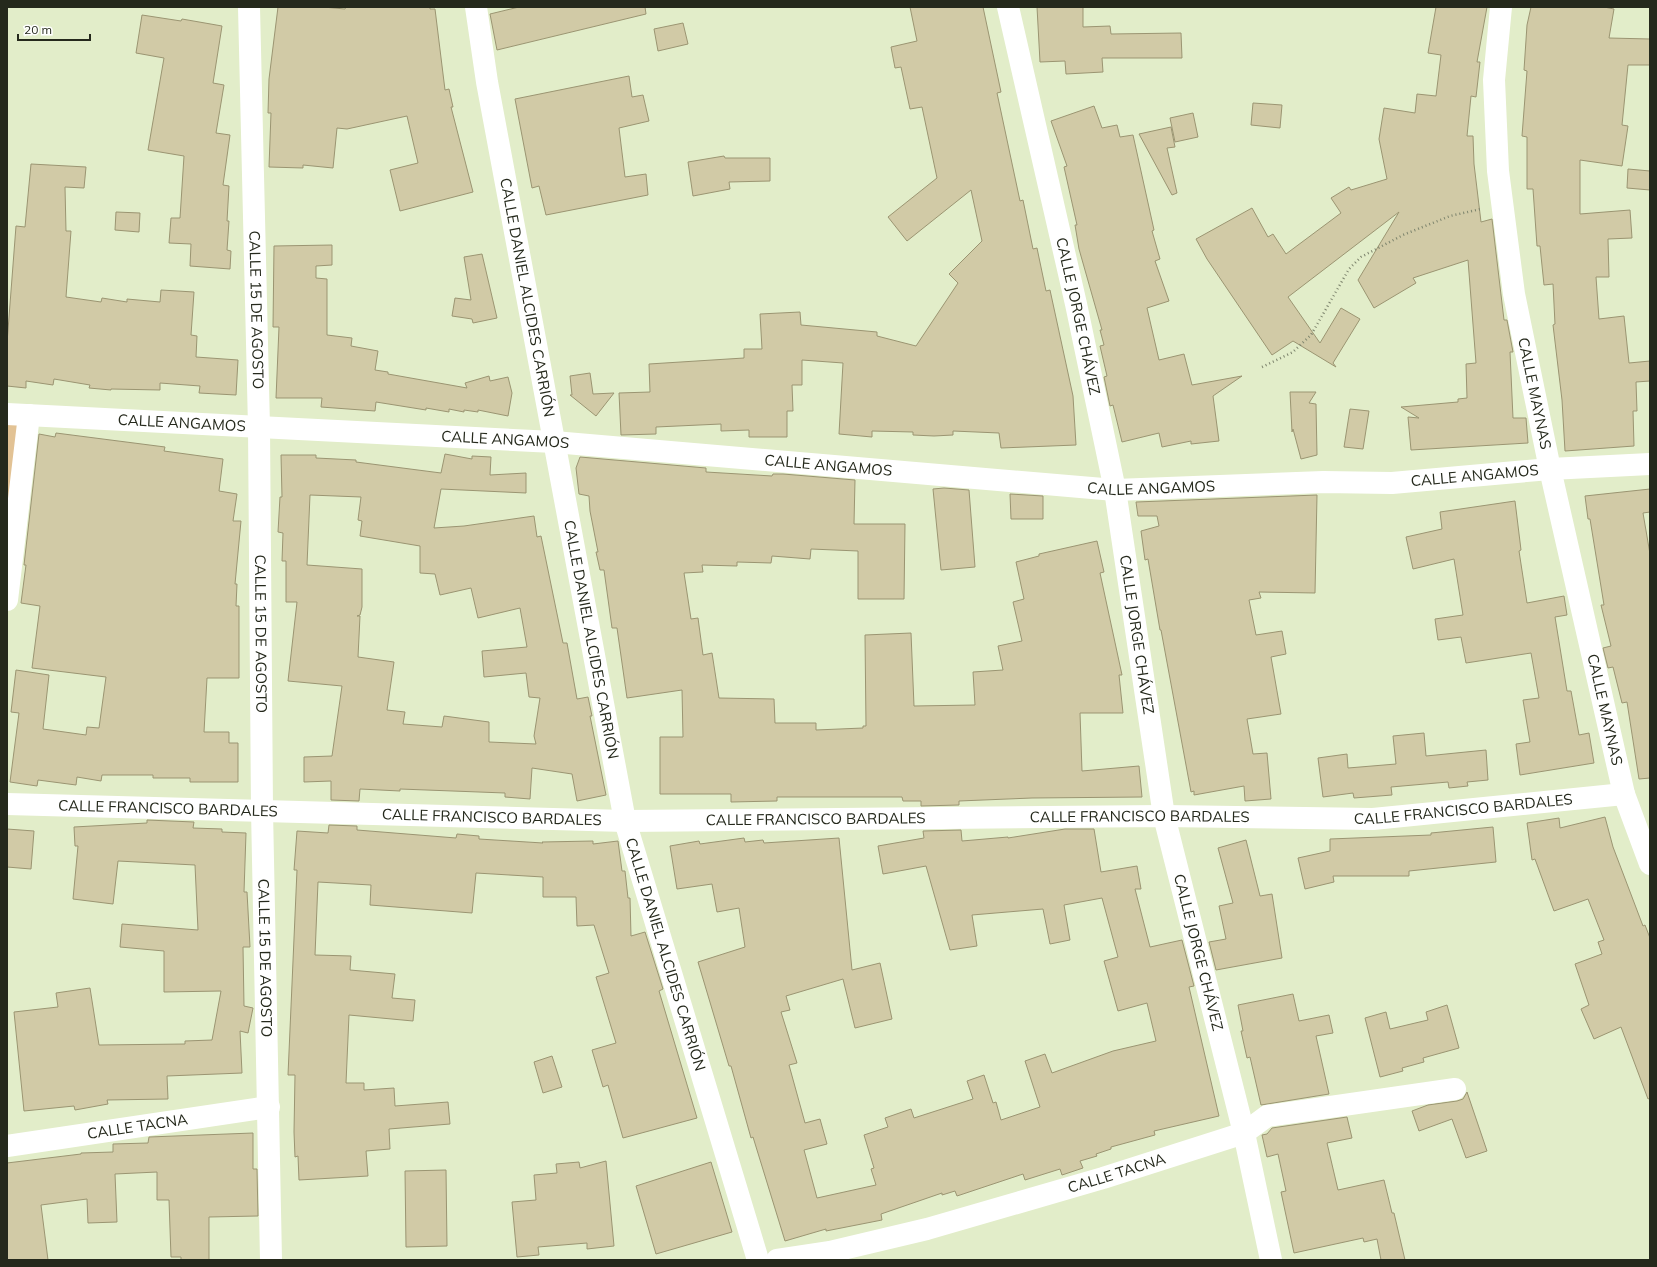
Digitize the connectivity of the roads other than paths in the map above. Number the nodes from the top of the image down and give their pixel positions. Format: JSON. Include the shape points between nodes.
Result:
{"nodes":[{"id":1,"x":249,"y":7,"type":"edge"},
{"id":2,"x":476,"y":7,"type":"edge"},
{"id":3,"x":1008,"y":7,"type":"edge"},
{"id":4,"x":1501,"y":7,"type":"edge"},
{"id":5,"x":7,"y":414,"type":"edge"},
{"id":6,"x":29,"y":415,"type":"junction"},
{"id":7,"x":259,"y":427,"type":"junction"},
{"id":8,"x":554,"y":442,"type":"junction"},
{"id":9,"x":1650,"y":464,"type":"edge"},
{"id":10,"x":1550,"y":469,"type":"junction"},
{"id":11,"x":1115,"y":490,"type":"junction"},
{"id":12,"x":7,"y":600,"type":"edge"},
{"id":13,"x":1624,"y":794,"type":"junction"},
{"id":14,"x":7,"y":804,"type":"edge"},
{"id":15,"x":262,"y":810,"type":"junction"},
{"id":16,"x":1164,"y":816,"type":"junction"},
{"id":17,"x":625,"y":821,"type":"junction"},
{"id":18,"x":1650,"y":864,"type":"edge"},
{"id":19,"x":1455,"y":1089,"type":"dead end"},
{"id":20,"x":268,"y":1107,"type":"junction"},
{"id":21,"x":1244,"y":1133,"type":"junction"},
{"id":22,"x":7,"y":1146,"type":"edge"},
{"id":23,"x":272,"y":1260,"type":"edge"},
{"id":24,"x":758,"y":1260,"type":"edge"},
{"id":25,"x":777,"y":1260,"type":"edge"},
{"id":26,"x":1271,"y":1260,"type":"edge"}],
"edges":[{"from":1,"to":7,"type":"street","name":"CALLE 15 DE AGOSTO"},
{"from":2,"to":8,"type":"street","name":"CALLE DANIEL ALCIDES CARRIÓN","via":[[487,82]]},
{"from":3,"to":11,"type":"street","name":"CALLE JORGE CHÁVEZ","via":[[1076,304]]},
{"from":4,"to":10,"type":"street","name":"CALLE MAYNAS","via":[[1494,80],[1498,171],[1514,294]]},
{"from":5,"to":6,"type":"street","name":"CALLE ANGAMOS"},
{"from":6,"to":7,"type":"street","name":"CALLE ANGAMOS"},
{"from":6,"to":12,"type":"street"},
{"from":7,"to":8,"type":"street","name":"CALLE ANGAMOS"},
{"from":7,"to":15,"type":"street","name":"CALLE 15 DE AGOSTO"},
{"from":8,"to":11,"type":"street","name":"CALLE ANGAMOS"},
{"from":8,"to":17,"type":"street","name":"CALLE DANIEL ALCIDES CARRIÓN"},
{"from":9,"to":10,"type":"street","name":"CALLE ANGAMOS"},
{"from":10,"to":11,"type":"street","name":"CALLE ANGAMOS","via":[[1392,483],[1323,482]]},
{"from":10,"to":13,"type":"street","name":"CALLE MAYNAS"},
{"from":11,"to":16,"type":"street","name":"CALLE JORGE CHÁVEZ"},
{"from":13,"to":16,"type":"street","name":"CALLE FRANCISCO BARDALES","via":[[1373,819]]},
{"from":13,"to":18,"type":"street","name":"CALLE MAYNAS"},
{"from":14,"to":15,"type":"street","name":"CALLE FRANCISCO BARDALES"},
{"from":15,"to":17,"type":"street","name":"CALLE FRANCISCO BARDALES"},
{"from":15,"to":20,"type":"street","name":"CALLE 15 DE AGOSTO"},
{"from":16,"to":17,"type":"street","name":"CALLE FRANCISCO BARDALES"},
{"from":16,"to":21,"type":"street","name":"CALLE JORGE CHÁVEZ"},
{"from":17,"to":24,"type":"street","name":"CALLE DANIEL ALCIDES CARRIÓN"},
{"from":19,"to":21,"type":"street","name":"CALLE TACNA","via":[[1267,1116]]},
{"from":20,"to":22,"type":"street","name":"CALLE TACNA"},
{"from":20,"to":23,"type":"street","name":"CALLE 15 DE AGOSTO"},
{"from":21,"to":25,"type":"street","name":"CALLE TACNA","via":[[1103,1178],[927,1229],[830,1252]]},
{"from":21,"to":26,"type":"street","name":"CALLE JORGE CHÁVEZ"}]}
